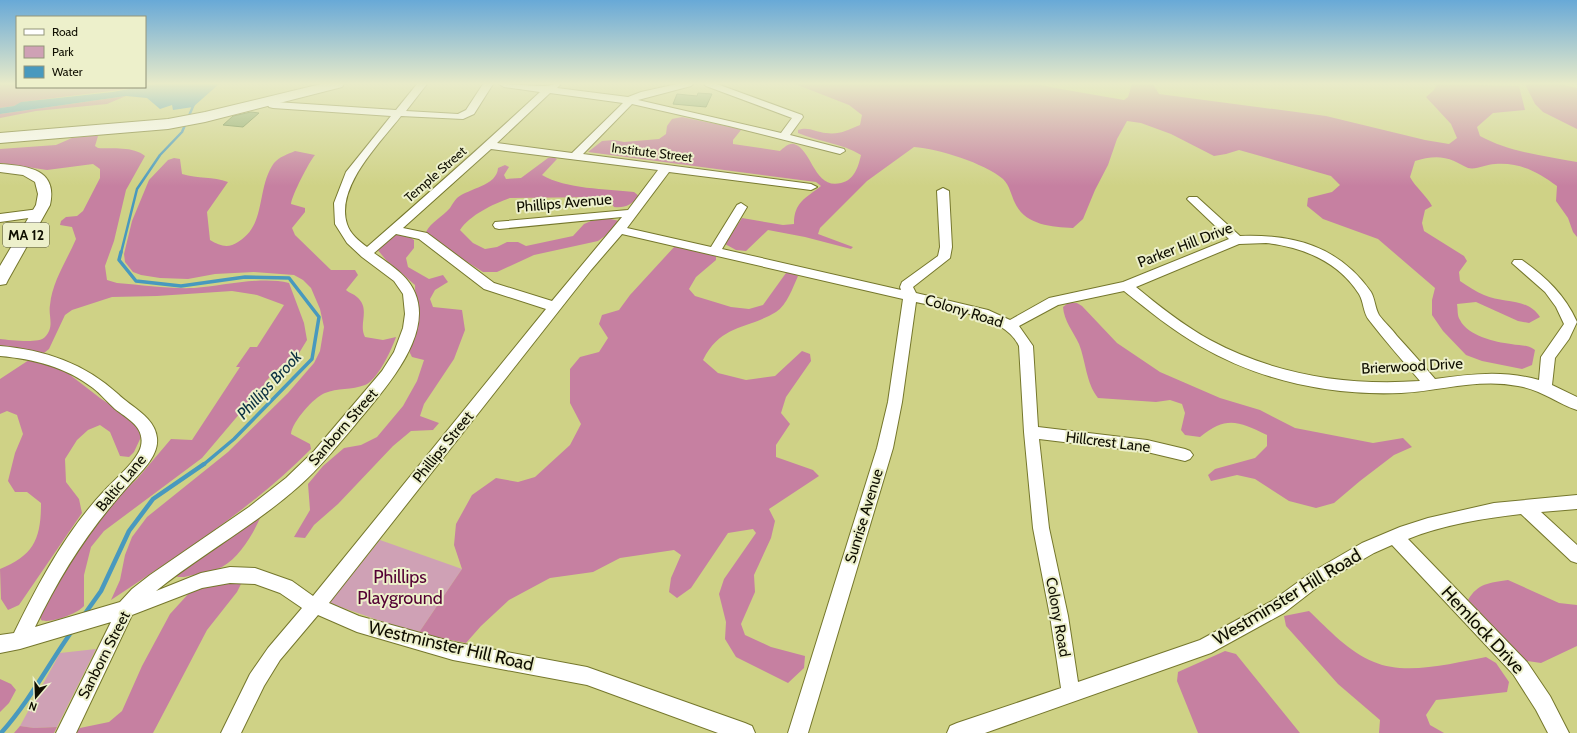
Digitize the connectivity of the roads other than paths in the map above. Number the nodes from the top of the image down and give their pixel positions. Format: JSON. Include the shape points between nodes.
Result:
{"nodes":[{"id":1,"x":199,"y":118,"type":"edge"},
{"id":2,"x":395,"y":118,"type":"edge"},
{"id":3,"x":518,"y":118,"type":"edge"},
{"id":4,"x":612,"y":118,"type":"edge"},
{"id":5,"x":705,"y":118,"type":"edge"},
{"id":6,"x":797,"y":118,"type":"edge"},
{"id":7,"x":784,"y":136,"type":"junction"},
{"id":8,"x":0,"y":138,"type":"edge"},
{"id":9,"x":489,"y":146,"type":"junction"},
{"id":10,"x":840,"y":151,"type":"dead end"},
{"id":11,"x":575,"y":156,"type":"junction"},
{"id":12,"x":0,"y":168,"type":"edge"},
{"id":13,"x":666,"y":168,"type":"junction"},
{"id":14,"x":811,"y":187,"type":"dead end"},
{"id":15,"x":943,"y":191,"type":"dead end"},
{"id":16,"x":1193,"y":199,"type":"dead end"},
{"id":17,"x":741,"y":207,"type":"dead end"},
{"id":18,"x":39,"y":213,"type":"junction"},
{"id":19,"x":632,"y":213,"type":"junction"},
{"id":20,"x":0,"y":218,"type":"edge"},
{"id":21,"x":499,"y":225,"type":"dead end"},
{"id":22,"x":392,"y":229,"type":"junction"},
{"id":23,"x":619,"y":230,"type":"junction"},
{"id":24,"x":1237,"y":240,"type":"junction"},
{"id":25,"x":715,"y":250,"type":"junction"},
{"id":26,"x":366,"y":254,"type":"junction"},
{"id":27,"x":1518,"y":263,"type":"dead end"},
{"id":28,"x":0,"y":280,"type":"edge"},
{"id":29,"x":1126,"y":286,"type":"junction"},
{"id":30,"x":910,"y":295,"type":"junction"},
{"id":31,"x":555,"y":307,"type":"junction"},
{"id":32,"x":1011,"y":325,"type":"junction"},
{"id":33,"x":0,"y":351,"type":"edge"},
{"id":34,"x":1432,"y":385,"type":"junction"},
{"id":35,"x":1545,"y":388,"type":"junction"},
{"id":36,"x":1577,"y":404,"type":"edge"},
{"id":37,"x":1031,"y":432,"type":"junction"},
{"id":38,"x":1185,"y":455,"type":"dead end"},
{"id":39,"x":1577,"y":502,"type":"edge"},
{"id":40,"x":1524,"y":506,"type":"junction"},
{"id":41,"x":1395,"y":537,"type":"junction"},
{"id":42,"x":1577,"y":556,"type":"edge"},
{"id":43,"x":316,"y":605,"type":"junction"},
{"id":44,"x":126,"y":609,"type":"junction"},
{"id":45,"x":20,"y":640,"type":"junction"},
{"id":46,"x":0,"y":644,"type":"edge"},
{"id":47,"x":1071,"y":694,"type":"junction"},
{"id":48,"x":66,"y":733,"type":"edge"},
{"id":49,"x":231,"y":733,"type":"edge"},
{"id":50,"x":745,"y":733,"type":"edge"},
{"id":51,"x":798,"y":733,"type":"edge"},
{"id":52,"x":957,"y":733,"type":"edge"},
{"id":53,"x":1559,"y":733,"type":"edge"}],
"edges":[{"from":1,"to":8,"type":"highway","via":[[168,124]]},
{"from":2,"to":26,"type":"street","name":"Sanborn Street","via":[[356,166],[342,194],[339,211],[346,234]]},
{"from":3,"to":9,"type":"street","name":"Temple Street"},
{"from":4,"to":11,"type":"street"},
{"from":5,"to":7,"type":"street"},
{"from":6,"to":7,"type":"street"},
{"from":7,"to":10,"type":"street"},
{"from":9,"to":11,"type":"street","name":"Institute Street"},
{"from":9,"to":22,"type":"street","name":"Temple Street"},
{"from":11,"to":13,"type":"street","name":"Institute Street"},
{"from":12,"to":18,"type":"main road","number":"MA 12","via":[[25,170],[42,181],[47,194]]},
{"from":13,"to":14,"type":"street","name":"Institute Street"},
{"from":13,"to":19,"type":"street","name":"Phillips Street"},
{"from":15,"to":30,"type":"street","name":"Sunrise Avenue","via":[[946,247],[944,258],[907,284]]},
{"from":16,"to":24,"type":"street"},
{"from":17,"to":25,"type":"street"},
{"from":18,"to":20,"type":"street"},
{"from":18,"to":28,"type":"main road","number":"MA 12"},
{"from":19,"to":21,"type":"street","name":"Phillips Avenue"},
{"from":19,"to":23,"type":"street","name":"Phillips Street"},
{"from":22,"to":26,"type":"street","name":"Temple Street"},
{"from":22,"to":31,"type":"street","via":[[423,236],[489,286]]},
{"from":23,"to":25,"type":"street","name":"Colony Road"},
{"from":23,"to":31,"type":"street","name":"Phillips Street"},
{"from":24,"to":29,"type":"street","name":"Parker Hill Drive"},
{"from":24,"to":34,"type":"street","name":"Parker Hill Drive","via":[[1285,241],[1324,255],[1342,266],[1360,285],[1373,316]]},
{"from":25,"to":30,"type":"street","name":"Colony Road"},
{"from":26,"to":44,"type":"street","name":"Sanborn Street","via":[[400,278],[412,298],[412,319],[400,357],[392,370],[292,483],[151,584]]},
{"from":27,"to":35,"type":"street","via":[[1546,283],[1566,310],[1571,324],[1548,357]]},
{"from":29,"to":32,"type":"street","name":"Parker Hill Drive","via":[[1054,302]]},
{"from":29,"to":34,"type":"street","name":"Brierwood Drive","via":[[1185,331],[1267,369],[1299,378],[1346,386],[1379,388]]},
{"from":30,"to":32,"type":"street","name":"Colony Road","via":[[988,316]]},
{"from":30,"to":51,"type":"street","name":"Sunrise Avenue","via":[[895,402],[885,448]]},
{"from":31,"to":43,"type":"street","name":"Phillips Street"},
{"from":32,"to":37,"type":"street","name":"Colony Road","via":[[1022,335],[1026,346]]},
{"from":33,"to":45,"type":"street","name":"Baltic Lane","via":[[32,354],[74,370],[101,386],[139,418],[146,426],[150,438],[149,448],[144,457],[88,521],[66,553],[47,584]]},
{"from":34,"to":35,"type":"street","name":"Brierwood Drive","via":[[1497,378],[1522,381]]},
{"from":35,"to":36,"type":"street","name":"Brierwood Drive"},
{"from":37,"to":38,"type":"street","name":"Hillcrest Lane","via":[[1147,446]]},
{"from":37,"to":47,"type":"street","name":"Colony Road","via":[[1041,528],[1059,616]]},
{"from":39,"to":40,"type":"street","name":"Westminster Hill Road"},
{"from":40,"to":41,"type":"street","name":"Westminster Hill Road","via":[[1445,520]]},
{"from":40,"to":42,"type":"street"},
{"from":41,"to":47,"type":"street","name":"Westminster Hill Road","via":[[1368,548],[1318,577],[1278,607],[1205,647]]},
{"from":41,"to":53,"type":"street","name":"Hemlock Drive","via":[[1520,668]]},
{"from":43,"to":44,"type":"street","name":"Westminster Hill Road","via":[[286,587],[266,579],[243,575],[201,581]]},
{"from":43,"to":49,"type":"street","name":"Phillips Street","via":[[274,654],[246,700]]},
{"from":43,"to":50,"type":"street","name":"Westminster Hill Road","via":[[357,624],[411,640],[479,657],[587,676]]},
{"from":44,"to":45,"type":"street","name":"Westminster Hill Road"},
{"from":44,"to":48,"type":"street","name":"Sanborn Street"},
{"from":45,"to":46,"type":"street","name":"Westminster Hill Road"},
{"from":47,"to":52,"type":"street","name":"Westminster Hill Road"}]}
